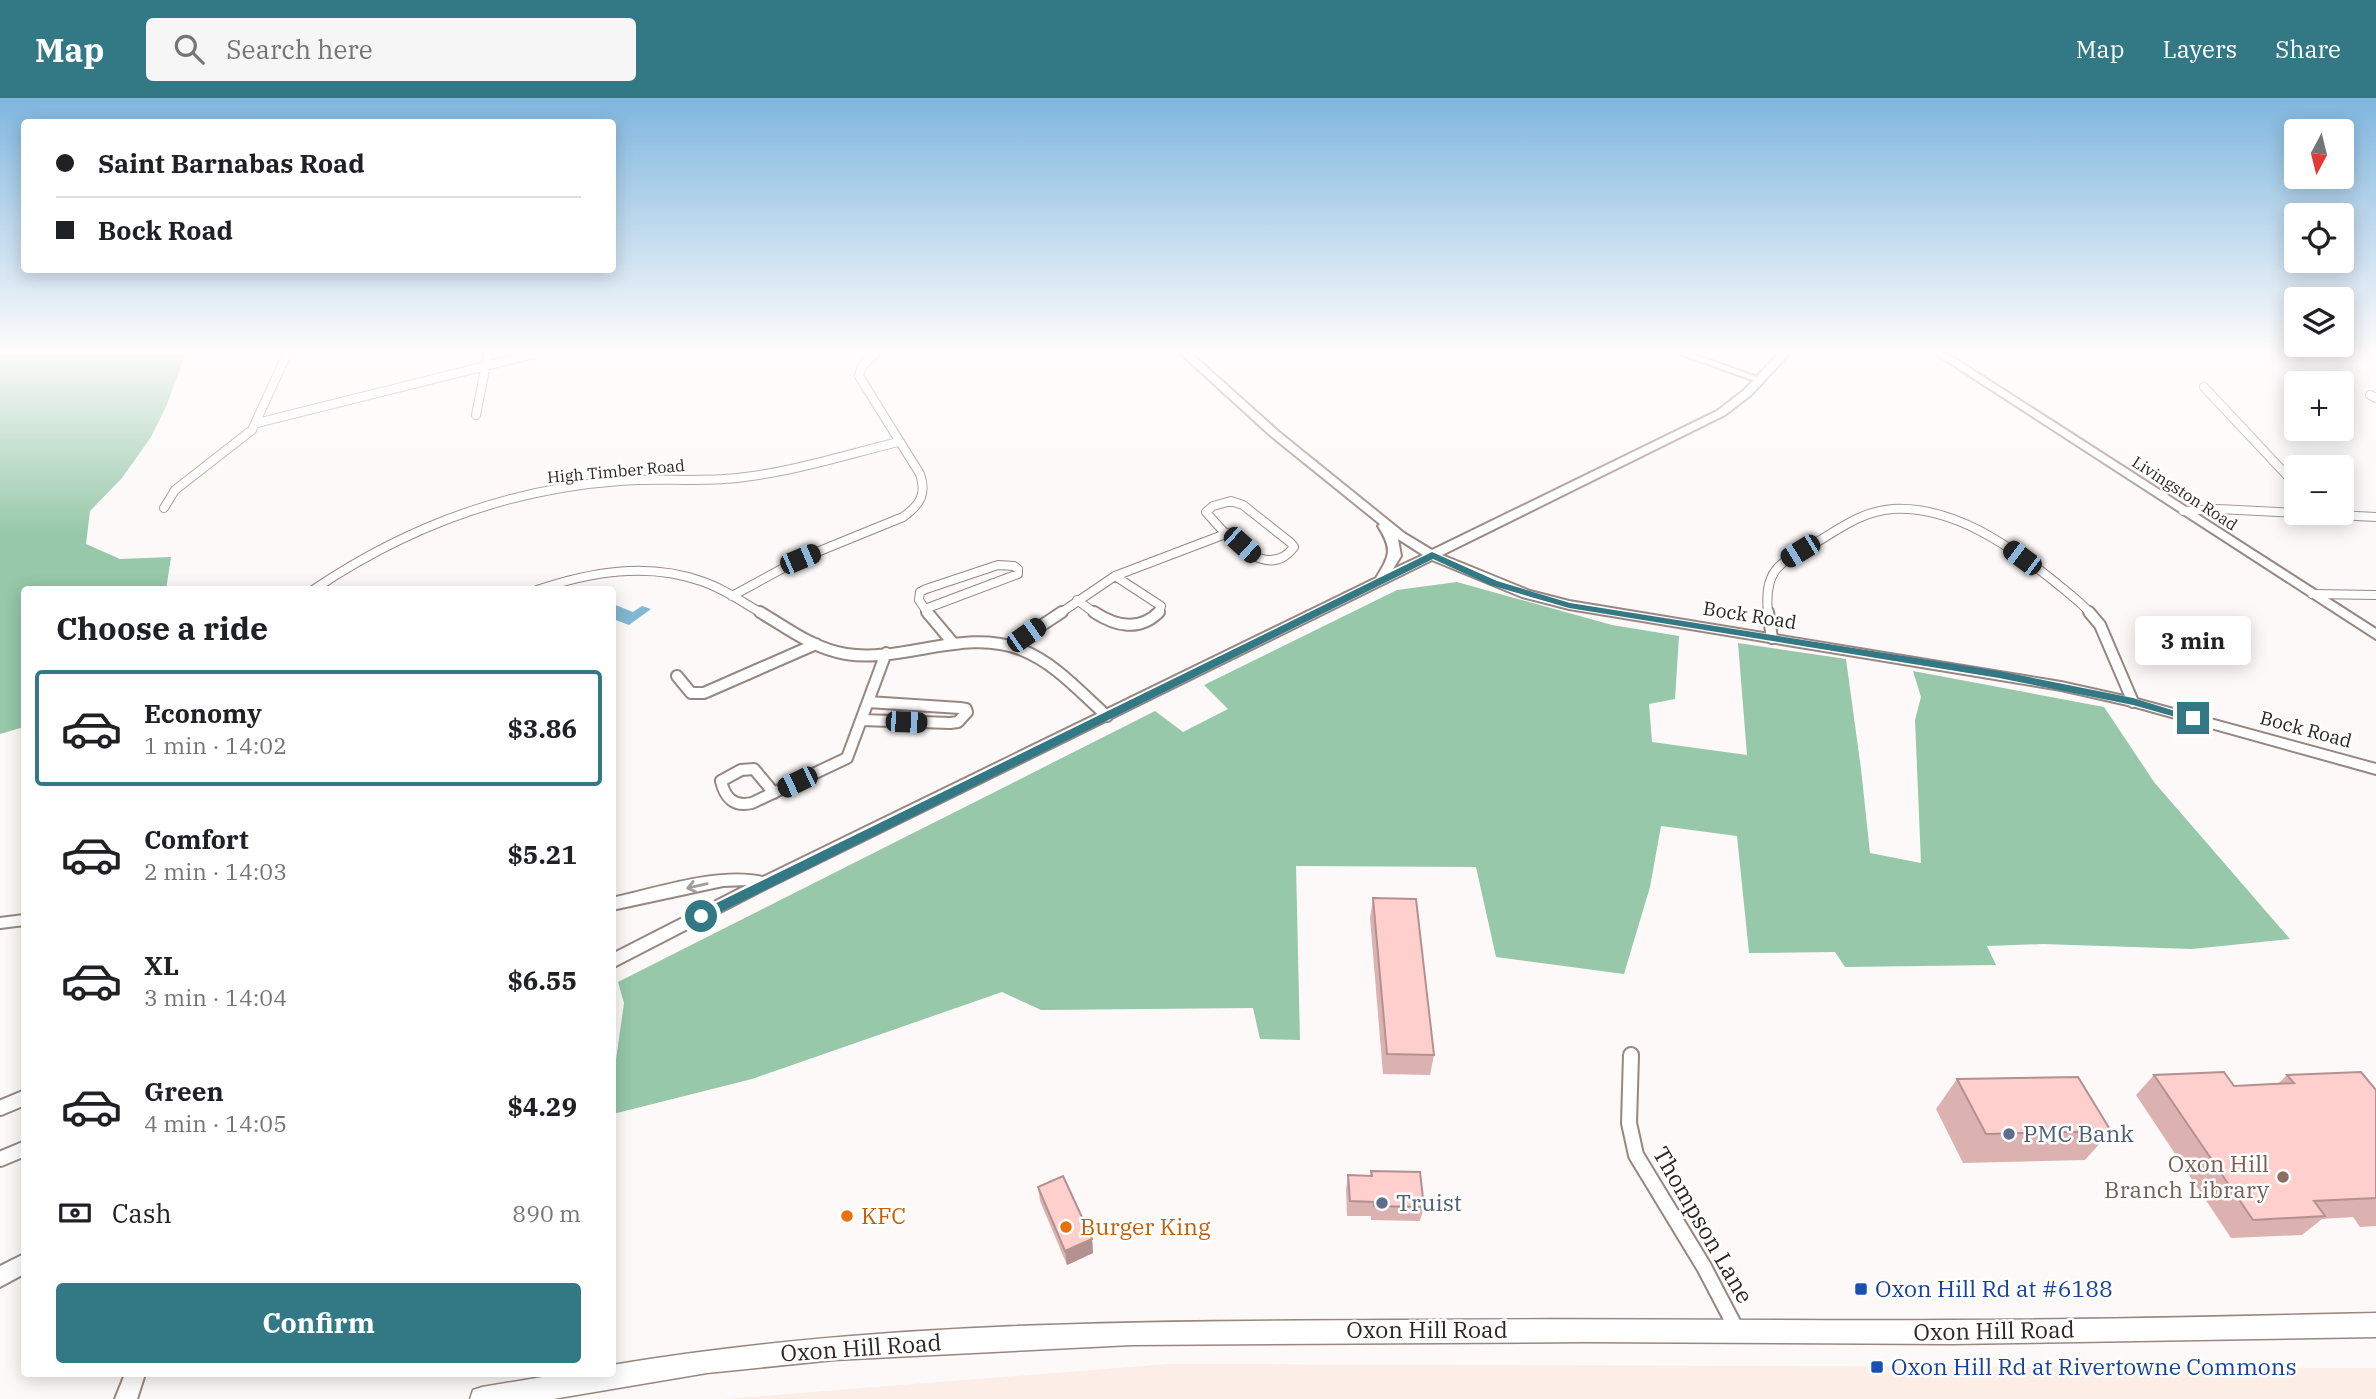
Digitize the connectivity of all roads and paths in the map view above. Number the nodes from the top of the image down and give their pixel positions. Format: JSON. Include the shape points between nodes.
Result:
{"nodes":[{"id":1,"x":261,"y":415,"type":"edge"},
{"id":2,"x":291,"y":415,"type":"edge"},
{"id":3,"x":882,"y":415,"type":"edge"},
{"id":4,"x":1253,"y":415,"type":"edge"},
{"id":5,"x":1718,"y":415,"type":"edge"},
{"id":6,"x":2035,"y":415,"type":"edge"},
{"id":7,"x":2230,"y":415,"type":"edge"},
{"id":8,"x":257,"y":423,"type":"junction"},
{"id":9,"x":898,"y":442,"type":"junction"},
{"id":10,"x":2284,"y":472,"type":"edge"},
{"id":11,"x":164,"y":508,"type":"dead end"},
{"id":12,"x":2183,"y":510,"type":"junction"},
{"id":13,"x":2284,"y":512,"type":"edge"},
{"id":14,"x":2354,"y":515,"type":"edge"},
{"id":15,"x":2376,"y":517,"type":"edge"},
{"id":16,"x":1381,"y":522,"type":"junction"},
{"id":17,"x":1228,"y":533,"type":"junction"},
{"id":18,"x":1432,"y":555,"type":"junction"},
{"id":19,"x":1115,"y":576,"type":"junction"},
{"id":20,"x":1379,"y":581,"type":"junction"},
{"id":21,"x":320,"y":586,"type":"edge"},
{"id":22,"x":551,"y":586,"type":"edge"},
{"id":23,"x":2312,"y":594,"type":"junction"},
{"id":24,"x":2376,"y":595,"type":"edge"},
{"id":25,"x":732,"y":596,"type":"junction"},
{"id":26,"x":1077,"y":600,"type":"junction"},
{"id":27,"x":925,"y":609,"type":"junction"},
{"id":28,"x":2376,"y":635,"type":"edge"},
{"id":29,"x":1772,"y":639,"type":"junction"},
{"id":30,"x":953,"y":643,"type":"junction"},
{"id":31,"x":816,"y":644,"type":"junction"},
{"id":32,"x":1012,"y":645,"type":"junction"},
{"id":33,"x":886,"y":653,"type":"junction"},
{"id":34,"x":677,"y":676,"type":"dead end"},
{"id":35,"x":868,"y":702,"type":"junction"},
{"id":36,"x":2133,"y":702,"type":"junction"},
{"id":37,"x":1107,"y":716,"type":"junction"},
{"id":38,"x":862,"y":720,"type":"junction"},
{"id":39,"x":2376,"y":769,"type":"edge"},
{"id":40,"x":774,"y":793,"type":"junction"},
{"id":41,"x":764,"y":883,"type":"junction"},
{"id":42,"x":616,"y":903,"type":"edge"},
{"id":43,"x":21,"y":920,"type":"edge"},
{"id":44,"x":0,"y":923,"type":"edge"},
{"id":45,"x":616,"y":957,"type":"edge"},
{"id":46,"x":1631,"y":1055,"type":"dead end"},
{"id":47,"x":21,"y":1099,"type":"edge"},
{"id":48,"x":0,"y":1108,"type":"edge"},
{"id":49,"x":21,"y":1150,"type":"edge"},
{"id":50,"x":0,"y":1159,"type":"edge"},
{"id":51,"x":21,"y":1266,"type":"edge"},
{"id":52,"x":0,"y":1277,"type":"edge"},
{"id":53,"x":2376,"y":1325,"type":"edge"},
{"id":54,"x":1738,"y":1332,"type":"junction"},
{"id":55,"x":616,"y":1376,"type":"edge"},
{"id":56,"x":134,"y":1377,"type":"edge"},
{"id":57,"x":612,"y":1377,"type":"edge"},
{"id":58,"x":126,"y":1399,"type":"edge"},
{"id":59,"x":482,"y":1399,"type":"edge"}],
"edges":[{"from":1,"to":8,"type":"street"},
{"from":2,"to":8,"type":"street"},
{"from":3,"to":9,"type":"street"},
{"from":4,"to":16,"type":"main road","name":"Bock Road"},
{"from":5,"to":18,"type":"main road"},
{"from":6,"to":12,"type":"main road","name":"Livingston Road"},
{"from":7,"to":10,"type":"street"},
{"from":8,"to":11,"type":"street","via":[[175,490]]},
{"from":9,"to":21,"type":"street","name":"High Timber Road","via":[[749,476],[603,483],[505,499],[399,538]]},
{"from":9,"to":25,"type":"street","via":[[924,482],[923,496],[913,510],[800,559]]},
{"from":12,"to":13,"type":"street"},
{"from":12,"to":23,"type":"main road","name":"Livingston Road"},
{"from":14,"to":15,"type":"street"},
{"from":16,"to":18,"type":"main road","name":"Bock Road"},
{"from":16,"to":20,"type":"main road","via":[[1393,540],[1395,556]]},
{"from":17,"to":17,"type":"street","via":[[1206,512],[1213,506],[1238,502],[1294,547],[1287,556],[1261,560]]},
{"from":17,"to":19,"type":"street"},
{"from":18,"to":20,"type":"main road"},
{"from":18,"to":29,"type":"main road","name":"Bock Road","via":[[1494,583],[1556,603]]},
{"from":19,"to":26,"type":"street"},
{"from":19,"to":26,"type":"street","via":[[1161,606],[1158,614],[1137,626],[1120,627]]},
{"from":20,"to":37,"type":"main road"},
{"from":22,"to":25,"type":"street","via":[[586,576],[640,571],[700,580]]},
{"from":23,"to":24,"type":"street"},
{"from":23,"to":28,"type":"main road","name":"Livingston Road"},
{"from":25,"to":31,"type":"street"},
{"from":26,"to":32,"type":"street"},
{"from":27,"to":27,"type":"street","via":[[918,597],[926,589],[998,565],[1018,569],[1013,578]]},
{"from":27,"to":30,"type":"street"},
{"from":29,"to":36,"type":"main road","name":"Bock Road","via":[[1999,675]]},
{"from":29,"to":36,"type":"street","via":[[1767,584],[1778,565],[1862,515],[1896,511],[1933,514],[1987,533],[2088,610],[2100,625]]},
{"from":30,"to":32,"type":"street"},
{"from":30,"to":33,"type":"street"},
{"from":31,"to":33,"type":"street","via":[[844,653]]},
{"from":31,"to":34,"type":"street","via":[[704,693],[691,693]]},
{"from":32,"to":37,"type":"street","via":[[1031,652]]},
{"from":33,"to":35,"type":"street"},
{"from":35,"to":38,"type":"street"},
{"from":35,"to":38,"type":"street","via":[[965,709],[965,718],[950,723]]},
{"from":36,"to":39,"type":"main road","name":"Bock Road"},
{"from":37,"to":41,"type":"main road"},
{"from":38,"to":40,"type":"street","via":[[845,760]]},
{"from":40,"to":40,"type":"street","via":[[754,769],[721,781],[736,805]]},
{"from":41,"to":42,"type":"main road","one_way":true,"via":[[723,880]]},
{"from":41,"to":45,"type":"main road"},
{"from":43,"to":44,"type":"street"},
{"from":46,"to":54,"type":"street","name":"Thompson Lane","via":[[1629,1122],[1636,1155]]},
{"from":47,"to":48,"type":"street"},
{"from":49,"to":50,"type":"street"},
{"from":51,"to":52,"type":"main road"},
{"from":53,"to":54,"type":"main road","name":"Oxon Hill Road"},
{"from":54,"to":55,"type":"main road","name":"Oxon Hill Road","via":[[1214,1331],[912,1343],[707,1361]]},
{"from":56,"to":58,"type":"main road"},
{"from":57,"to":59,"type":"main road","name":"Oxon Hill Road"}]}
